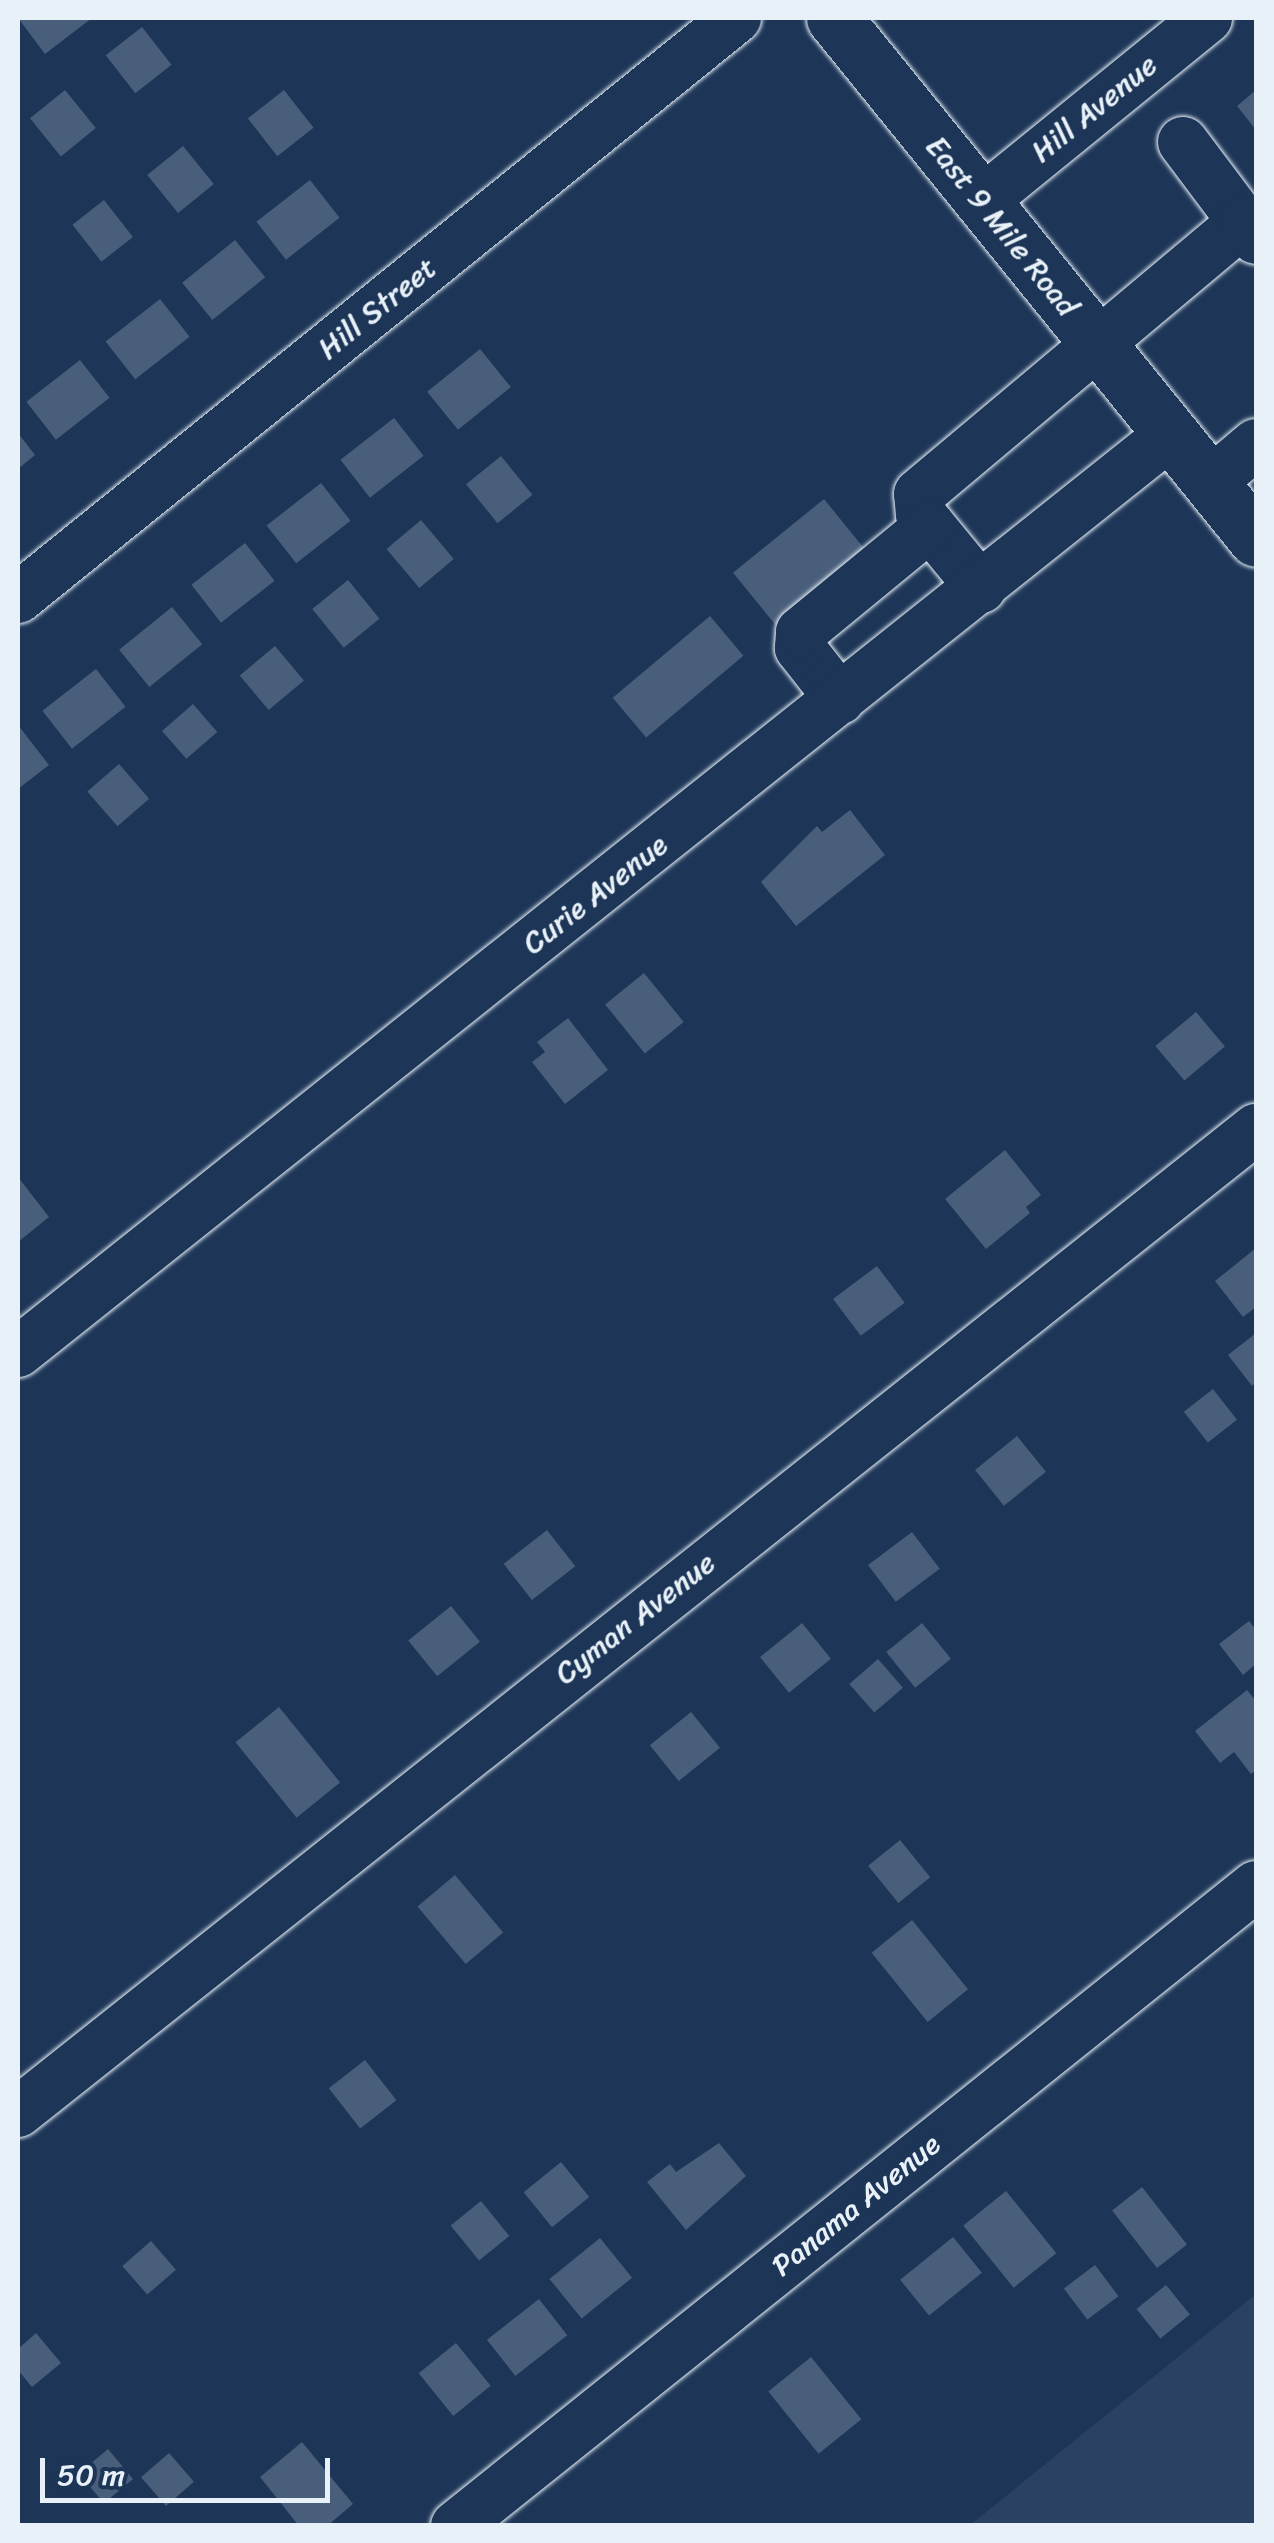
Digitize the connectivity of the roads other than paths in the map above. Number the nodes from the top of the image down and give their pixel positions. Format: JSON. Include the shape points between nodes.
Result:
{"nodes":[{"id":1,"x":736,"y":18,"type":"edge"},
{"id":2,"x":834,"y":18,"type":"edge"},
{"id":3,"x":1207,"y":18,"type":"edge"},
{"id":4,"x":1183,"y":142,"type":"dead end"},
{"id":5,"x":982,"y":201,"type":"junction"},
{"id":6,"x":1250,"y":230,"type":"edge"},
{"id":7,"x":1100,"y":347,"type":"junction"},
{"id":8,"x":1171,"y":434,"type":"junction"},
{"id":9,"x":1256,"y":444,"type":"edge"},
{"id":10,"x":1211,"y":482,"type":"junction"},
{"id":11,"x":930,"y":526,"type":"junction"},
{"id":12,"x":1256,"y":539,"type":"edge"},
{"id":13,"x":980,"y":588,"type":"junction"},
{"id":14,"x":18,"y":598,"type":"edge"},
{"id":15,"x":840,"y":699,"type":"junction"},
{"id":16,"x":1256,"y":1129,"type":"edge"},
{"id":17,"x":18,"y":1352,"type":"edge"},
{"id":18,"x":1256,"y":1886,"type":"edge"},
{"id":19,"x":18,"y":2112,"type":"edge"},
{"id":20,"x":456,"y":2526,"type":"edge"}],
"edges":[{"from":1,"to":14,"type":"street","name":"Hill Street"},
{"from":2,"to":5,"type":"main road","name":"East 9 Mile Road"},
{"from":3,"to":5,"type":"street","name":"Hill Avenue"},
{"from":4,"to":6,"type":"street"},
{"from":5,"to":7,"type":"main road","name":"East 9 Mile Road"},
{"from":6,"to":7,"type":"street"},
{"from":7,"to":8,"type":"main road","name":"East 9 Mile Road"},
{"from":7,"to":11,"type":"street","via":[[919,494]]},
{"from":8,"to":10,"type":"main road","name":"East 9 Mile Road"},
{"from":8,"to":13,"type":"street","name":"Curie Avenue"},
{"from":9,"to":10,"type":"street"},
{"from":10,"to":12,"type":"main road","name":"East 9 Mile Road"},
{"from":11,"to":13,"type":"street"},
{"from":11,"to":15,"type":"street","via":[[800,632],[800,648]]},
{"from":13,"to":15,"type":"street","name":"Curie Avenue"},
{"from":15,"to":17,"type":"street","name":"Curie Avenue"},
{"from":16,"to":19,"type":"street","name":"Cyman Avenue"},
{"from":18,"to":20,"type":"street","name":"Panama Avenue"}]}
